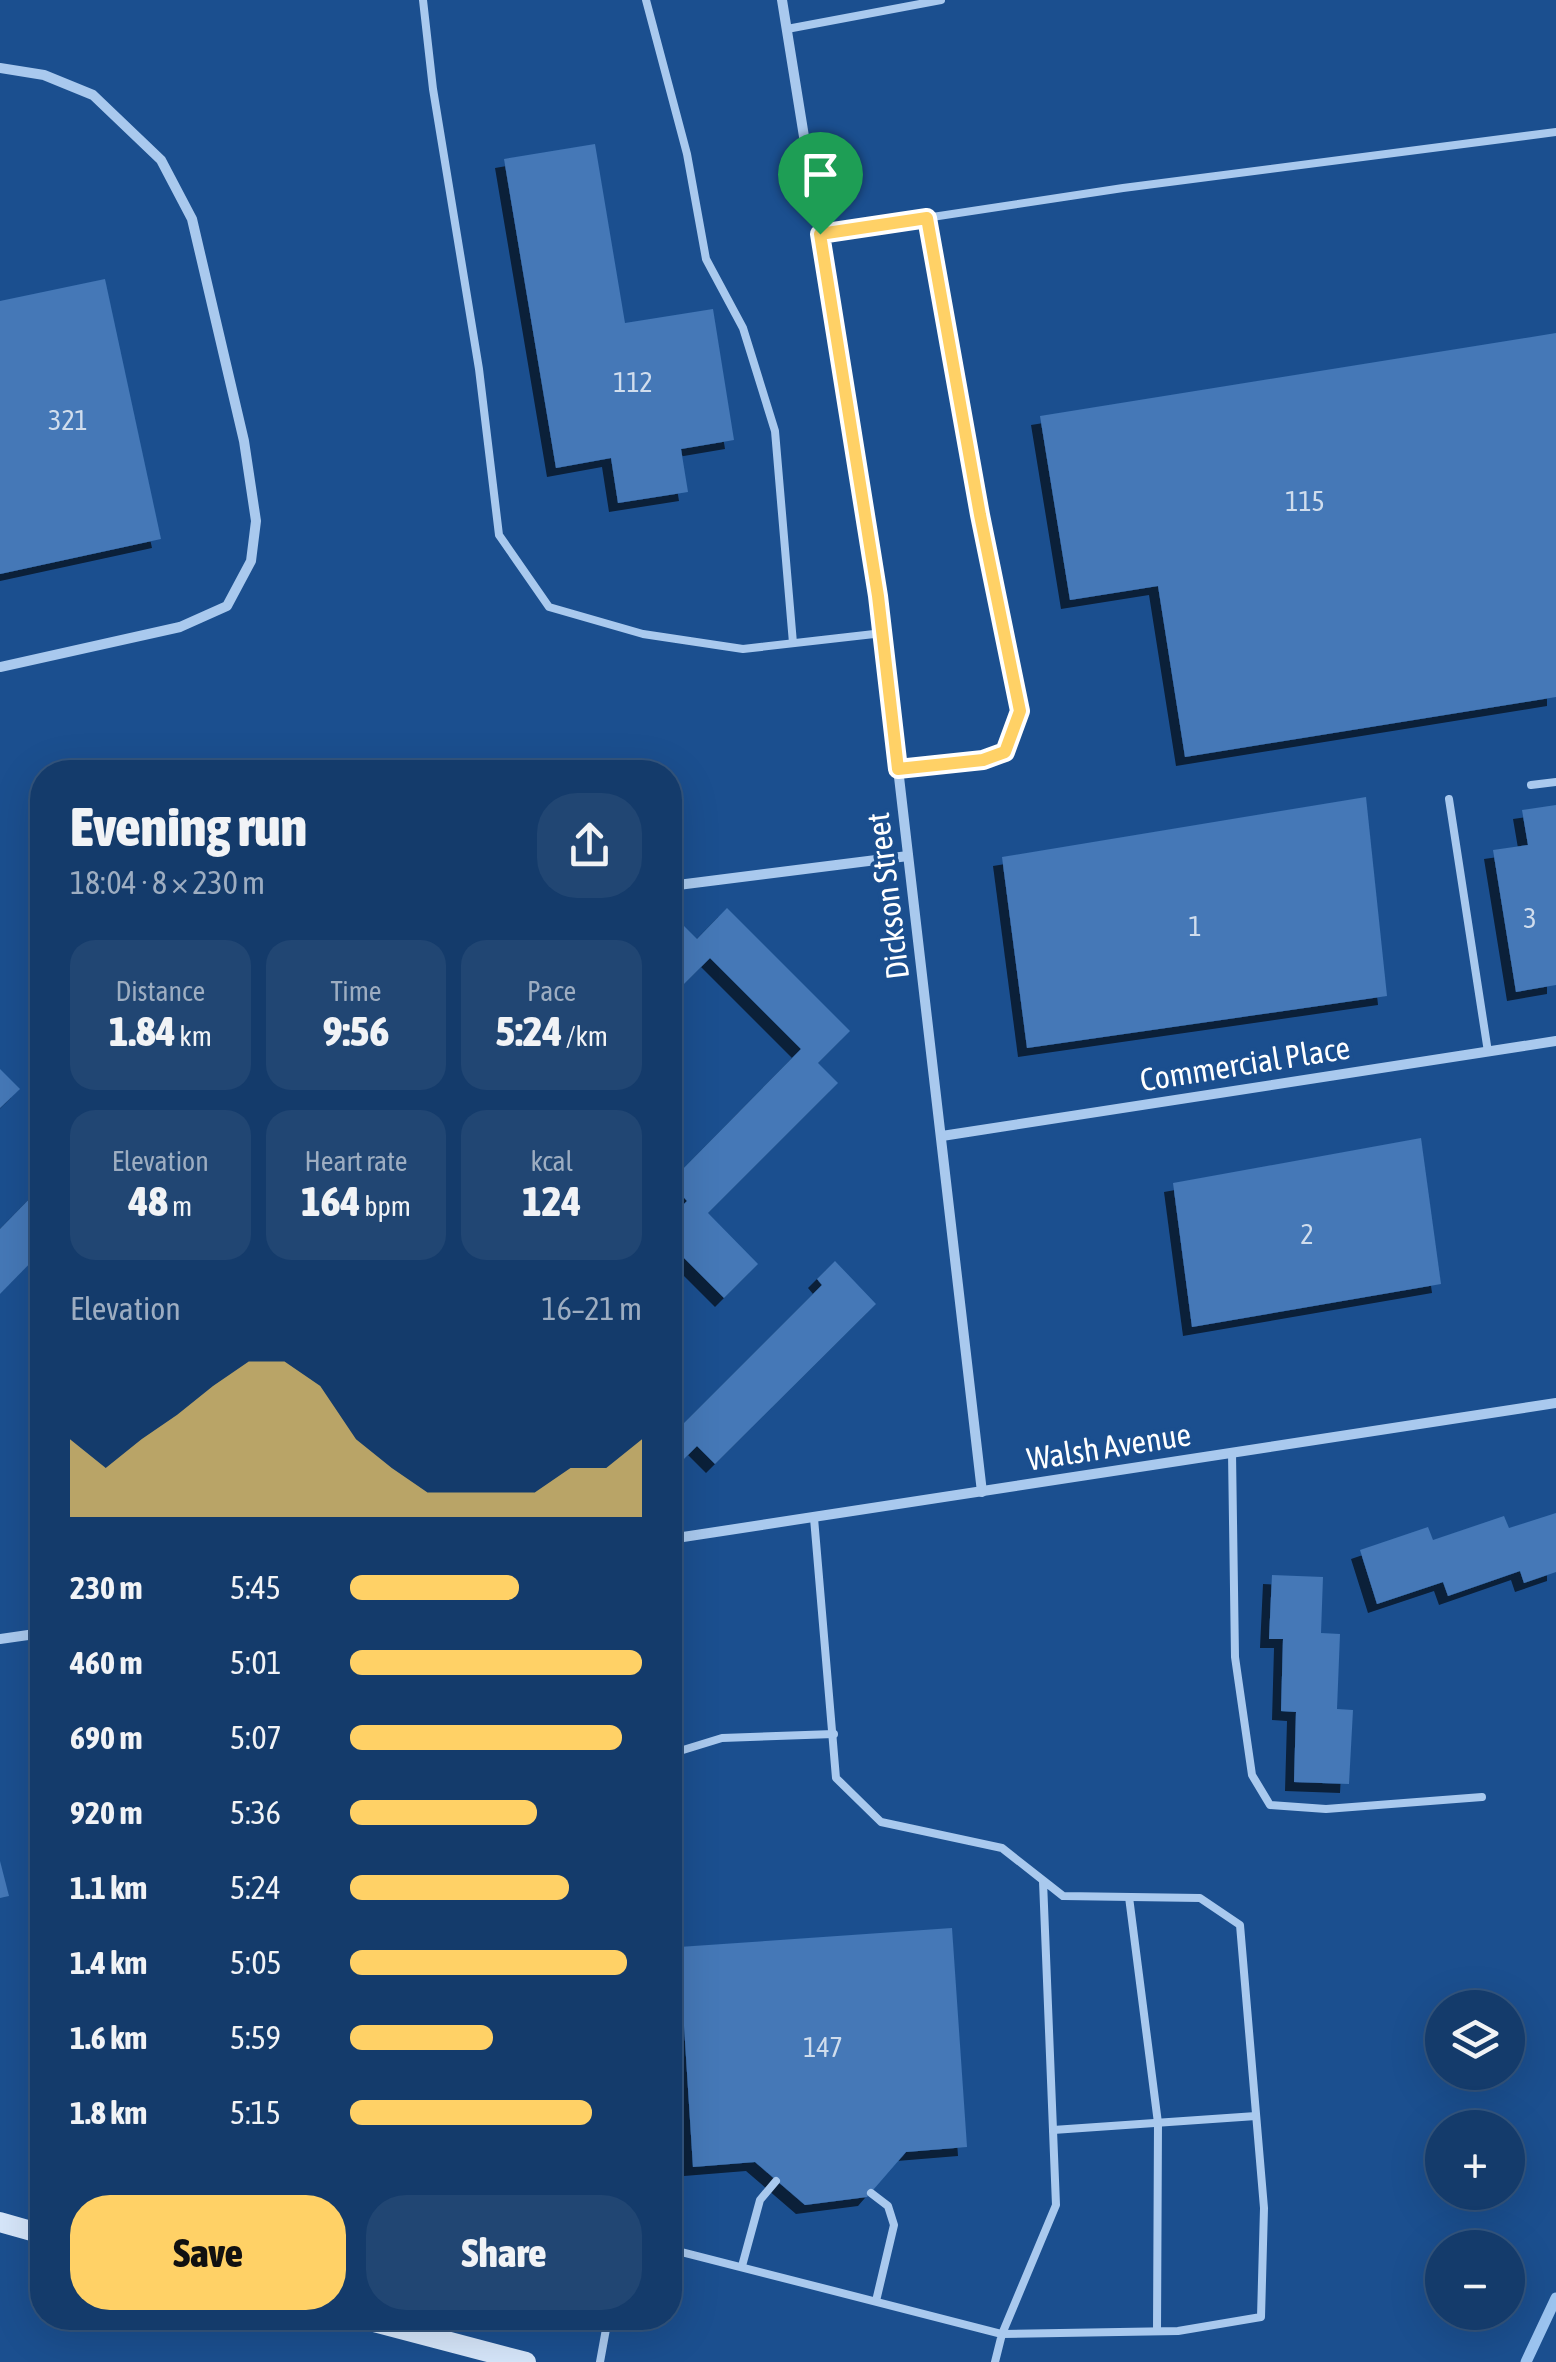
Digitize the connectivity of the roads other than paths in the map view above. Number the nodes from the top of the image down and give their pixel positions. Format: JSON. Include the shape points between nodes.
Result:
{"nodes":[{"id":1,"x":423,"y":0,"type":"edge"},
{"id":2,"x":646,"y":0,"type":"edge"},
{"id":3,"x":782,"y":0,"type":"edge"},
{"id":4,"x":942,"y":0,"type":"edge"},
{"id":5,"x":787,"y":29,"type":"junction"},
{"id":6,"x":0,"y":68,"type":"edge"},
{"id":7,"x":1556,"y":132,"type":"edge"},
{"id":8,"x":927,"y":218,"type":"junction"},
{"id":9,"x":820,"y":234,"type":"junction"},
{"id":10,"x":883,"y":633,"type":"junction"},
{"id":11,"x":793,"y":644,"type":"junction"},
{"id":12,"x":0,"y":667,"type":"edge"},
{"id":13,"x":898,"y":769,"type":"junction"},
{"id":14,"x":1556,"y":782,"type":"edge"},
{"id":15,"x":1531,"y":785,"type":"dead end"},
{"id":16,"x":1450,"y":799,"type":"dead end"},
{"id":17,"x":908,"y":856,"type":"junction"},
{"id":18,"x":682,"y":884,"type":"edge"},
{"id":19,"x":1556,"y":1041,"type":"edge"},
{"id":20,"x":1488,"y":1052,"type":"junction"},
{"id":21,"x":942,"y":1136,"type":"junction"},
{"id":22,"x":1556,"y":1403,"type":"edge"},
{"id":23,"x":1232,"y":1454,"type":"junction"},
{"id":24,"x":982,"y":1492,"type":"junction"},
{"id":25,"x":814,"y":1518,"type":"junction"},
{"id":26,"x":682,"y":1537,"type":"edge"},
{"id":27,"x":30,"y":1635,"type":"edge"},
{"id":28,"x":0,"y":1639,"type":"edge"},
{"id":29,"x":834,"y":1734,"type":"junction"},
{"id":30,"x":682,"y":1750,"type":"edge"},
{"id":31,"x":1482,"y":1797,"type":"dead end"},
{"id":32,"x":1043,"y":1881,"type":"junction"},
{"id":33,"x":1129,"y":1897,"type":"junction"},
{"id":34,"x":1256,"y":2116,"type":"junction"},
{"id":35,"x":1158,"y":2123,"type":"junction"},
{"id":36,"x":1052,"y":2130,"type":"junction"},
{"id":37,"x":776,"y":2180,"type":"dead end"},
{"id":38,"x":872,"y":2193,"type":"dead end"},
{"id":39,"x":0,"y":2222,"type":"edge"},
{"id":40,"x":30,"y":2231,"type":"edge"},
{"id":41,"x":682,"y":2252,"type":"edge"},
{"id":42,"x":742,"y":2266,"type":"junction"},
{"id":43,"x":876,"y":2301,"type":"junction"},
{"id":44,"x":404,"y":2330,"type":"edge"},
{"id":45,"x":606,"y":2330,"type":"edge"},
{"id":46,"x":1157,"y":2331,"type":"junction"},
{"id":47,"x":1002,"y":2334,"type":"junction"},
{"id":48,"x":526,"y":2362,"type":"edge"},
{"id":49,"x":600,"y":2362,"type":"edge"},
{"id":50,"x":995,"y":2362,"type":"edge"}],
"edges":[{"from":1,"to":11,"type":"lane","via":[[499,536],[550,607],[643,634],[744,649]]},
{"from":2,"to":11,"type":"lane","via":[[687,154],[706,259],[743,328],[774,431]]},
{"from":3,"to":5,"type":"street","name":"Dickson Street"},
{"from":4,"to":5,"type":"lane"},
{"from":5,"to":9,"type":"street","name":"Dickson Street"},
{"from":6,"to":12,"type":"street","via":[[44,75],[94,95],[161,160],[192,219],[256,521],[250,561],[227,606],[180,627]]},
{"from":7,"to":8,"type":"lane"},
{"from":8,"to":9,"type":"lane"},
{"from":8,"to":13,"type":"lane","via":[[1020,711],[1005,752]]},
{"from":9,"to":10,"type":"street","name":"Dickson Street"},
{"from":10,"to":11,"type":"lane"},
{"from":10,"to":13,"type":"street","name":"Dickson Street"},
{"from":13,"to":17,"type":"street","name":"Dickson Street"},
{"from":14,"to":15,"type":"lane"},
{"from":16,"to":20,"type":"lane"},
{"from":17,"to":18,"type":"street"},
{"from":17,"to":21,"type":"street","name":"Dickson Street"},
{"from":19,"to":20,"type":"street","name":"Commercial Place"},
{"from":20,"to":21,"type":"street","name":"Commercial Place"},
{"from":21,"to":24,"type":"street","name":"Dickson Street"},
{"from":22,"to":23,"type":"street","name":"Walsh Avenue"},
{"from":23,"to":24,"type":"street","name":"Walsh Avenue"},
{"from":23,"to":31,"type":"lane","via":[[1235,1657],[1252,1775],[1270,1805],[1326,1809]]},
{"from":24,"to":25,"type":"street","name":"Walsh Avenue"},
{"from":25,"to":26,"type":"street","name":"Walsh Avenue"},
{"from":25,"to":29,"type":"lane"},
{"from":27,"to":28,"type":"street"},
{"from":29,"to":30,"type":"lane","via":[[722,1738]]},
{"from":29,"to":32,"type":"lane","via":[[836,1778],[881,1822],[1002,1848]]},
{"from":32,"to":33,"type":"lane","via":[[1063,1896]]},
{"from":32,"to":36,"type":"lane"},
{"from":33,"to":34,"type":"lane","via":[[1200,1898],[1240,1926]]},
{"from":33,"to":35,"type":"lane"},
{"from":34,"to":35,"type":"lane"},
{"from":34,"to":46,"type":"lane","via":[[1264,2208],[1261,2317]]},
{"from":35,"to":36,"type":"lane"},
{"from":35,"to":46,"type":"lane"},
{"from":36,"to":47,"type":"lane","via":[[1056,2206]]},
{"from":37,"to":42,"type":"lane","via":[[760,2200]]},
{"from":38,"to":43,"type":"lane","via":[[888,2206],[894,2225]]},
{"from":39,"to":40,"type":"main road"},
{"from":41,"to":42,"type":"lane"},
{"from":42,"to":43,"type":"lane"},
{"from":43,"to":47,"type":"lane"},
{"from":44,"to":48,"type":"main road"},
{"from":45,"to":49,"type":"lane"},
{"from":46,"to":47,"type":"lane"},
{"from":47,"to":50,"type":"lane"}]}
